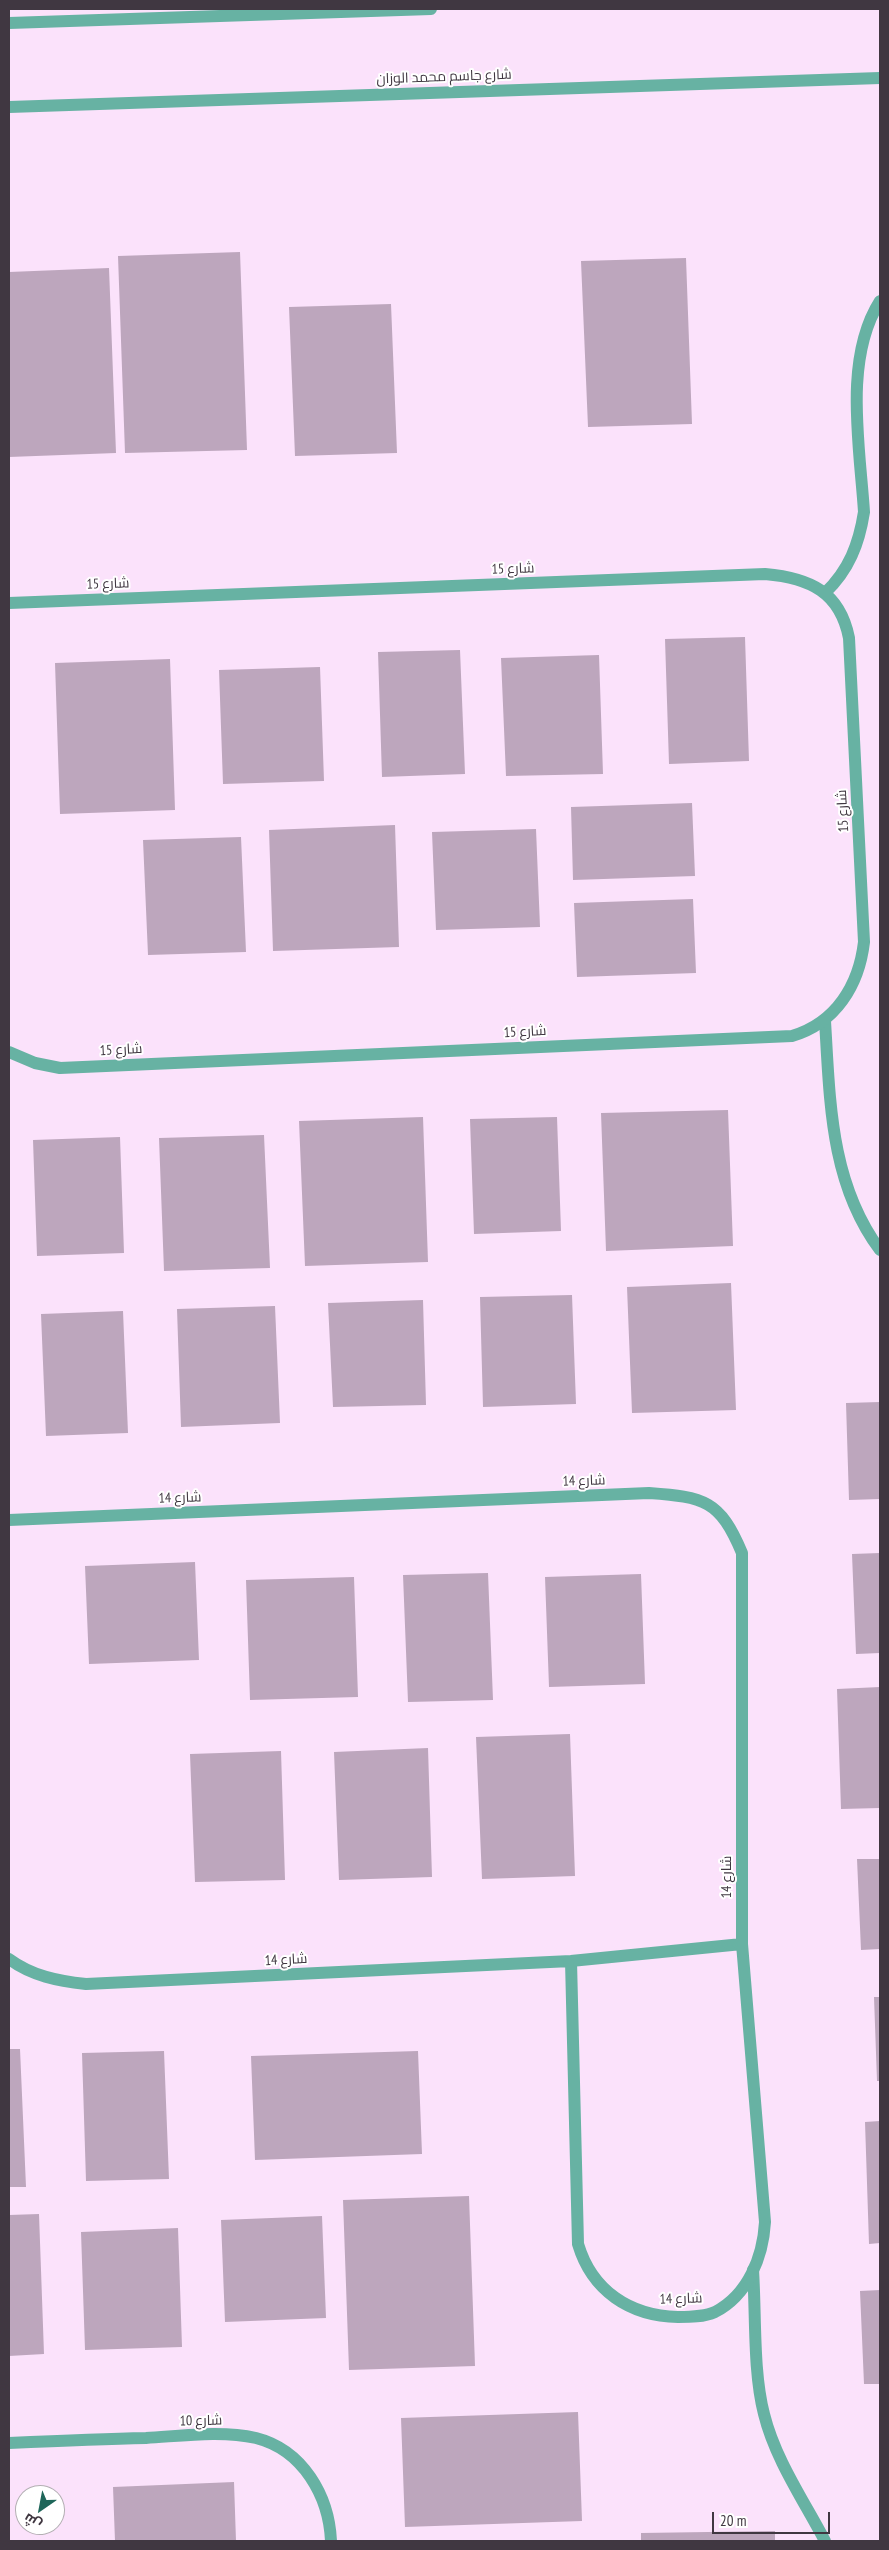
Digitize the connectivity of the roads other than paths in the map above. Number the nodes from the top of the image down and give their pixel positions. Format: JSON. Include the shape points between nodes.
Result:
{"nodes":[{"id":1,"x":431,"y":9,"type":"edge"},
{"id":2,"x":9,"y":23,"type":"edge"},
{"id":3,"x":880,"y":78,"type":"edge"},
{"id":4,"x":9,"y":106,"type":"edge"},
{"id":5,"x":880,"y":302,"type":"edge"},
{"id":6,"x":825,"y":593,"type":"junction"},
{"id":7,"x":9,"y":603,"type":"edge"},
{"id":8,"x":825,"y":1021,"type":"junction"},
{"id":9,"x":9,"y":1052,"type":"edge"},
{"id":10,"x":880,"y":1250,"type":"edge"},
{"id":11,"x":9,"y":1520,"type":"edge"},
{"id":12,"x":742,"y":1944,"type":"junction"},
{"id":13,"x":9,"y":1959,"type":"edge"},
{"id":14,"x":571,"y":1962,"type":"junction"},
{"id":15,"x":753,"y":2270,"type":"junction"},
{"id":16,"x":9,"y":2443,"type":"edge"},
{"id":17,"x":331,"y":2541,"type":"edge"},
{"id":18,"x":825,"y":2541,"type":"edge"}],
"edges":[{"from":1,"to":2,"type":"street"},
{"from":3,"to":4,"type":"street","name":"شارع جاسم محمد الوزان"},
{"from":5,"to":6,"type":"street","via":[[865,332],[857,391],[862,525],[847,567]]},
{"from":6,"to":7,"type":"street","name":"شارع 15","via":[[798,579],[765,574]]},
{"from":6,"to":8,"type":"street","name":"شارع 15","via":[[841,613],[849,638],[864,942],[858,970],[842,1001]]},
{"from":8,"to":9,"type":"street","name":"شارع 15","via":[[792,1036],[60,1068]]},
{"from":8,"to":10,"type":"street","via":[[831,1122],[838,1159],[851,1199]]},
{"from":11,"to":12,"type":"street","name":"شارع 14","via":[[649,1493],[690,1496],[704,1501],[729,1524],[742,1553]]},
{"from":12,"to":14,"type":"street","name":"شارع 14"},
{"from":12,"to":15,"type":"street","name":"شارع 14","via":[[765,2222],[760,2253]]},
{"from":13,"to":14,"type":"street","name":"شارع 14","via":[[34,1974],[86,1984]]},
{"from":14,"to":15,"type":"street","name":"شارع 14","via":[[578,2244],[584,2262],[597,2281],[630,2308],[667,2317],[702,2316],[714,2312],[738,2294]]},
{"from":15,"to":18,"type":"street","via":[[764,2414],[774,2445]]},
{"from":16,"to":17,"type":"street","name":"شارع 10","via":[[217,2435],[256,2438],[276,2447],[305,2469],[326,2507]]}]}
